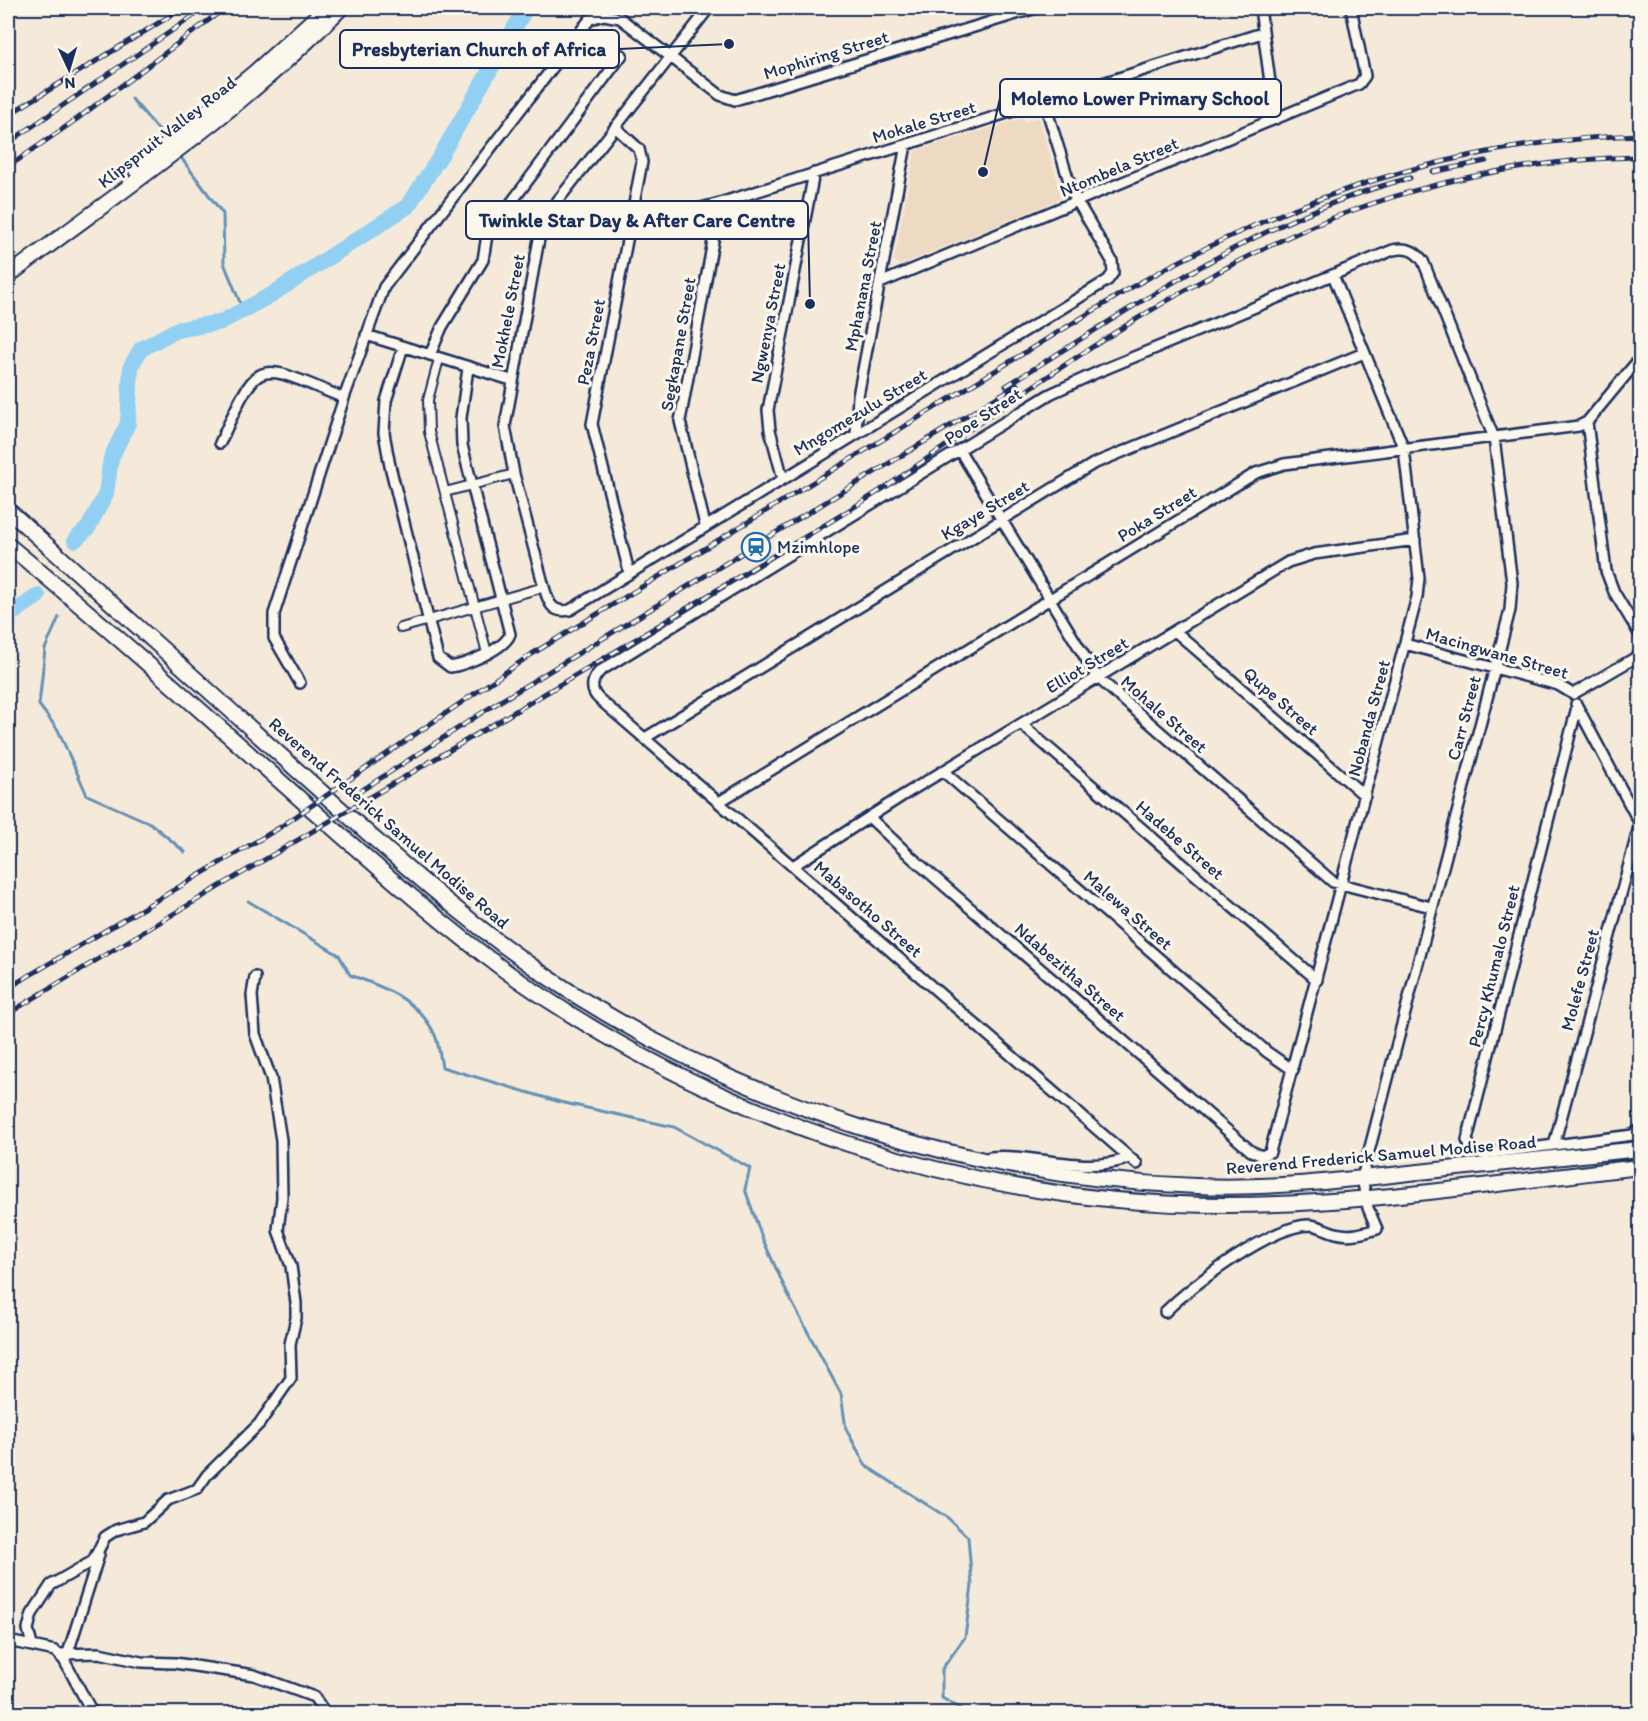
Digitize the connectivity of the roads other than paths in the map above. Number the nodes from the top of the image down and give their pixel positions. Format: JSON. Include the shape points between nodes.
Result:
{"nodes":[{"id":1,"x":326,"y":8,"type":"edge"},
{"id":2,"x":341,"y":8,"type":"edge"},
{"id":3,"x":710,"y":8,"type":"edge"},
{"id":4,"x":1036,"y":8,"type":"edge"},
{"id":5,"x":1260,"y":8,"type":"edge"},
{"id":6,"x":1352,"y":8,"type":"edge"},
{"id":7,"x":1262,"y":33,"type":"junction"},
{"id":8,"x":622,"y":55,"type":"dead end"},
{"id":9,"x":671,"y":57,"type":"junction"},
{"id":10,"x":1044,"y":101,"type":"junction"},
{"id":11,"x":1275,"y":119,"type":"junction"},
{"id":12,"x":615,"y":127,"type":"junction"},
{"id":13,"x":194,"y":129,"type":"junction"},
{"id":14,"x":906,"y":145,"type":"junction"},
{"id":15,"x":148,"y":166,"type":"junction"},
{"id":16,"x":814,"y":173,"type":"junction"},
{"id":17,"x":1079,"y":202,"type":"junction"},
{"id":18,"x":720,"y":203,"type":"junction"},
{"id":19,"x":630,"y":227,"type":"junction"},
{"id":20,"x":1416,"y":253,"type":"joint"},
{"id":21,"x":8,"y":264,"type":"edge"},
{"id":22,"x":1333,"y":275,"type":"junction"},
{"id":23,"x":8,"y":276,"type":"edge"},
{"id":24,"x":880,"y":283,"type":"junction"},
{"id":25,"x":366,"y":335,"type":"junction"},
{"id":26,"x":402,"y":346,"type":"junction"},
{"id":27,"x":1364,"y":353,"type":"junction"},
{"id":28,"x":434,"y":357,"type":"junction"},
{"id":29,"x":1641,"y":358,"type":"edge"},
{"id":30,"x":468,"y":368,"type":"junction"},
{"id":31,"x":511,"y":380,"type":"junction"},
{"id":32,"x":344,"y":398,"type":"junction"},
{"id":33,"x":1587,"y":422,"type":"junction"},
{"id":34,"x":856,"y":434,"type":"junction"},
{"id":35,"x":1494,"y":438,"type":"junction"},
{"id":36,"x":219,"y":443,"type":"dead end"},
{"id":37,"x":1404,"y":449,"type":"junction"},
{"id":38,"x":960,"y":451,"type":"junction"},
{"id":39,"x":514,"y":474,"type":"junction"},
{"id":40,"x":783,"y":478,"type":"junction"},
{"id":41,"x":472,"y":485,"type":"junction"},
{"id":42,"x":445,"y":492,"type":"junction"},
{"id":43,"x":8,"y":510,"type":"edge"},
{"id":44,"x":1002,"y":519,"type":"junction"},
{"id":45,"x":705,"y":525,"type":"junction"},
{"id":46,"x":1415,"y":540,"type":"junction"},
{"id":47,"x":8,"y":545,"type":"edge"},
{"id":48,"x":629,"y":573,"type":"junction"},
{"id":49,"x":544,"y":586,"type":"junction"},
{"id":50,"x":502,"y":599,"type":"junction"},
{"id":51,"x":1049,"y":601,"type":"junction"},
{"id":52,"x":474,"y":607,"type":"junction"},
{"id":53,"x":553,"y":608,"type":"joint"},
{"id":54,"x":429,"y":620,"type":"junction"},
{"id":55,"x":401,"y":628,"type":"dead end"},
{"id":56,"x":1176,"y":632,"type":"junction"},
{"id":57,"x":1641,"y":635,"type":"edge"},
{"id":58,"x":1405,"y":644,"type":"junction"},
{"id":59,"x":487,"y":653,"type":"junction"},
{"id":60,"x":1641,"y":655,"type":"edge"},
{"id":61,"x":1494,"y":667,"type":"junction"},
{"id":62,"x":597,"y":673,"type":"joint"},
{"id":63,"x":1097,"y":677,"type":"junction"},
{"id":64,"x":300,"y":683,"type":"dead end"},
{"id":65,"x":1573,"y":693,"type":"junction"},
{"id":66,"x":1577,"y":707,"type":"junction"},
{"id":67,"x":1022,"y":724,"type":"junction"},
{"id":68,"x":645,"y":738,"type":"junction"},
{"id":69,"x":944,"y":772,"type":"junction"},
{"id":70,"x":1365,"y":796,"type":"junction"},
{"id":71,"x":719,"y":802,"type":"junction"},
{"id":72,"x":869,"y":817,"type":"junction"},
{"id":73,"x":1640,"y":824,"type":"edge"},
{"id":74,"x":793,"y":866,"type":"junction"},
{"id":75,"x":1342,"y":885,"type":"junction"},
{"id":76,"x":1431,"y":908,"type":"junction"},
{"id":77,"x":255,"y":976,"type":"dead end"},
{"id":78,"x":1317,"y":980,"type":"junction"},
{"id":79,"x":1293,"y":1070,"type":"junction"},
{"id":80,"x":1641,"y":1129,"type":"edge"},
{"id":81,"x":1554,"y":1145,"type":"junction"},
{"id":82,"x":1640,"y":1149,"type":"edge"},
{"id":83,"x":1251,"y":1151,"type":"joint"},
{"id":84,"x":975,"y":1158,"type":"junction"},
{"id":85,"x":1641,"y":1167,"type":"edge"},
{"id":86,"x":1362,"y":1178,"type":"junction"},
{"id":87,"x":1365,"y":1198,"type":"junction"},
{"id":88,"x":1165,"y":1312,"type":"dead end"},
{"id":89,"x":99,"y":1549,"type":"junction"},
{"id":90,"x":8,"y":1641,"type":"edge"},
{"id":91,"x":32,"y":1646,"type":"junction"},
{"id":92,"x":64,"y":1656,"type":"junction"},
{"id":93,"x":93,"y":1713,"type":"edge"},
{"id":94,"x":326,"y":1713,"type":"edge"}],
"edges":[{"from":1,"to":13,"type":"main road","name":"Klipspruit Valley Road"},
{"from":2,"to":13,"type":"main road","name":"Klipspruit Valley Road","via":[[275,68]]},
{"from":3,"to":9,"type":"street","name":"Mokhele Street"},
{"from":4,"to":9,"type":"street","name":"Mophiring Street","via":[[735,100],[720,95]]},
{"from":5,"to":7,"type":"street"},
{"from":6,"to":11,"type":"street","name":"Ntombela Street","via":[[1365,75],[1359,84]]},
{"from":7,"to":10,"type":"street","name":"Mokale Street"},
{"from":7,"to":11,"type":"street"},
{"from":8,"to":28,"type":"street","via":[[487,235],[483,260],[442,327]]},
{"from":9,"to":12,"type":"street","name":"Mokhele Street"},
{"from":9,"to":25,"type":"street","via":[[616,16],[590,19],[387,281]]},
{"from":10,"to":14,"type":"street","name":"Mokale Street"},
{"from":10,"to":17,"type":"street"},
{"from":11,"to":17,"type":"street","name":"Ntombela Street"},
{"from":12,"to":19,"type":"street","name":"Peza Street","via":[[642,155]]},
{"from":12,"to":31,"type":"street","name":"Mokhele Street","via":[[544,220]]},
{"from":13,"to":15,"type":"main road","name":"Klipspruit Valley Road"},
{"from":14,"to":16,"type":"street","name":"Mokale Street"},
{"from":14,"to":24,"type":"street","name":"Mphanana Street"},
{"from":15,"to":21,"type":"main road","name":"Klipspruit Valley Road"},
{"from":15,"to":23,"type":"main road","name":"Klipspruit Valley Road"},
{"from":16,"to":18,"type":"street","name":"Mokale Street"},
{"from":16,"to":40,"type":"street","name":"Ngwenya Street","via":[[768,410]]},
{"from":17,"to":24,"type":"street","name":"Ntombela Street"},
{"from":17,"to":34,"type":"street","name":"Mngomezulu Street","via":[[1112,261],[1113,273],[1108,280]]},
{"from":18,"to":19,"type":"street","name":"Mokale Street"},
{"from":18,"to":45,"type":"street","name":"Segkapane Street","via":[[680,421]]},
{"from":19,"to":48,"type":"street","name":"Peza Street","via":[[592,424]]},
{"from":20,"to":22,"type":"street","name":"Pooe Street","via":[[1406,248],[1393,250]]},
{"from":20,"to":35,"type":"street","name":"Carr Street","via":[[1423,261]]},
{"from":22,"to":27,"type":"street","name":"Nobanda Street"},
{"from":22,"to":38,"type":"street","name":"Pooe Street","via":[[1081,379],[1035,402]]},
{"from":24,"to":34,"type":"street","name":"Mphanana Street","via":[[858,396]]},
{"from":25,"to":26,"type":"street"},
{"from":25,"to":32,"type":"street"},
{"from":26,"to":28,"type":"street"},
{"from":26,"to":54,"type":"street","via":[[386,401],[384,433]]},
{"from":27,"to":37,"type":"street","name":"Nobanda Street"},
{"from":27,"to":44,"type":"street","name":"Kgaye Street","via":[[1104,459]]},
{"from":28,"to":30,"type":"street"},
{"from":28,"to":42,"type":"street","via":[[427,412]]},
{"from":29,"to":33,"type":"street"},
{"from":30,"to":31,"type":"street"},
{"from":30,"to":41,"type":"street","via":[[461,430]]},
{"from":31,"to":39,"type":"street","name":"Mokhele Street","via":[[505,426]]},
{"from":32,"to":36,"type":"street","via":[[276,371],[260,373],[242,394]]},
{"from":32,"to":64,"type":"street","via":[[273,619],[278,646]]},
{"from":33,"to":35,"type":"street","name":"Poka Street","via":[[1572,428]]},
{"from":33,"to":57,"type":"street","via":[[1606,572]]},
{"from":34,"to":40,"type":"street","name":"Mngomezulu Street"},
{"from":35,"to":37,"type":"street","name":"Poka Street"},
{"from":35,"to":61,"type":"street","name":"Carr Street","via":[[1512,583],[1510,610]]},
{"from":37,"to":46,"type":"street","name":"Nobanda Street"},
{"from":37,"to":51,"type":"street","name":"Poka Street","via":[[1284,464],[1256,473]]},
{"from":38,"to":44,"type":"street","name":"Mohale Street"},
{"from":38,"to":62,"type":"street","name":"Pooe Street"},
{"from":39,"to":41,"type":"street"},
{"from":39,"to":49,"type":"street","name":"Mokhele Street"},
{"from":40,"to":45,"type":"street","name":"Mngomezulu Street"},
{"from":41,"to":42,"type":"street"},
{"from":41,"to":50,"type":"street"},
{"from":42,"to":52,"type":"street"},
{"from":43,"to":84,"type":"main road","name":"Reverend Frederick Samuel Modise Road","via":[[384,847],[473,922],[549,978],[709,1068],[782,1099],[893,1138]]},
{"from":44,"to":51,"type":"street","name":"Mohale Street"},
{"from":44,"to":68,"type":"street","name":"Kgaye Street"},
{"from":45,"to":48,"type":"street","name":"Mngomezulu Street"},
{"from":46,"to":56,"type":"street","name":"Elliot Street","via":[[1314,554],[1288,562]]},
{"from":46,"to":58,"type":"street","name":"Nobanda Street","via":[[1417,597]]},
{"from":47,"to":87,"type":"main road","name":"Reverend Frederick Samuel Modise Road","via":[[463,939],[578,1018],[698,1084],[778,1119],[871,1151],[1010,1185],[1097,1198],[1189,1204],[1279,1204]]},
{"from":48,"to":53,"type":"street","name":"Mngomezulu Street","via":[[570,610]]},
{"from":49,"to":50,"type":"street"},
{"from":49,"to":53,"type":"street","name":"Mokhele Street"},
{"from":50,"to":52,"type":"street"},
{"from":50,"to":59,"type":"street","via":[[510,634],[505,643]]},
{"from":51,"to":63,"type":"street","name":"Mohale Street"},
{"from":51,"to":71,"type":"street","name":"Poka Street"},
{"from":52,"to":54,"type":"street"},
{"from":52,"to":59,"type":"street"},
{"from":54,"to":55,"type":"street"},
{"from":54,"to":59,"type":"street","via":[[443,664],[459,666]]},
{"from":56,"to":63,"type":"street","name":"Elliot Street"},
{"from":56,"to":70,"type":"street","name":"Qupe Street"},
{"from":58,"to":61,"type":"street","name":"Macingwane Street"},
{"from":58,"to":70,"type":"street","name":"Nobanda Street"},
{"from":60,"to":65,"type":"street","name":"Macingwane Street"},
{"from":61,"to":65,"type":"street","name":"Macingwane Street"},
{"from":61,"to":76,"type":"street","name":"Carr Street"},
{"from":62,"to":68,"type":"street","name":"Mabasotho Street","via":[[595,695]]},
{"from":63,"to":67,"type":"street","name":"Elliot Street"},
{"from":63,"to":75,"type":"street","name":"Mohale Street","via":[[1323,874]]},
{"from":65,"to":66,"type":"street"},
{"from":66,"to":73,"type":"street"},
{"from":66,"to":81,"type":"street","name":"Percy Khumalo Street","via":[[1467,1140],[1473,1151],[1483,1154]]},
{"from":67,"to":69,"type":"street","name":"Elliot Street"},
{"from":67,"to":78,"type":"street","name":"Hadebe Street"},
{"from":68,"to":71,"type":"street","name":"Mabasotho Street"},
{"from":69,"to":72,"type":"street","name":"Elliot Street"},
{"from":69,"to":79,"type":"street","name":"Malewa Street","via":[[1267,1052]]},
{"from":70,"to":75,"type":"street","name":"Nobanda Street"},
{"from":71,"to":74,"type":"street","name":"Mabasotho Street"},
{"from":72,"to":74,"type":"street","name":"Elliot Street"},
{"from":72,"to":83,"type":"street","name":"Ndabezitha Street"},
{"from":73,"to":81,"type":"street","name":"Molefe Street"},
{"from":74,"to":84,"type":"street","name":"Mabasotho Street","via":[[1133,1161],[1063,1163],[1001,1156]]},
{"from":75,"to":76,"type":"street","name":"Mohale Street"},
{"from":75,"to":78,"type":"street","name":"Nobanda Street"},
{"from":76,"to":86,"type":"street","name":"Carr Street"},
{"from":77,"to":89,"type":"street","via":[[255,1034],[270,1078],[280,1140],[282,1197],[278,1230],[291,1266],[296,1303],[290,1344],[291,1378],[259,1424],[197,1489],[168,1500],[144,1522],[116,1530],[105,1537]]},
{"from":78,"to":79,"type":"street","name":"Nobanda Street"},
{"from":79,"to":83,"type":"street","name":"Nobanda Street","via":[[1272,1150],[1262,1156]]},
{"from":80,"to":81,"type":"street","via":[[1633,1135]]},
{"from":82,"to":86,"type":"main road","name":"Reverend Frederick Samuel Modise Road"},
{"from":84,"to":86,"type":"main road","name":"Reverend Frederick Samuel Modise Road","via":[[1067,1175],[1192,1186]]},
{"from":85,"to":87,"type":"main road","name":"Reverend Frederick Samuel Modise Road"},
{"from":86,"to":87,"type":"street","name":"Carr Street"},
{"from":87,"to":88,"type":"street","name":"Carr Street","via":[[1377,1229],[1348,1235],[1311,1225],[1283,1231],[1254,1244],[1184,1292]]},
{"from":89,"to":91,"type":"street","via":[[93,1561],[51,1585],[41,1599],[28,1629]]},
{"from":89,"to":92,"type":"street"},
{"from":90,"to":91,"type":"street"},
{"from":91,"to":92,"type":"street"},
{"from":92,"to":93,"type":"street"},
{"from":92,"to":94,"type":"street","via":[[99,1653],[254,1676],[314,1697]]}]}
